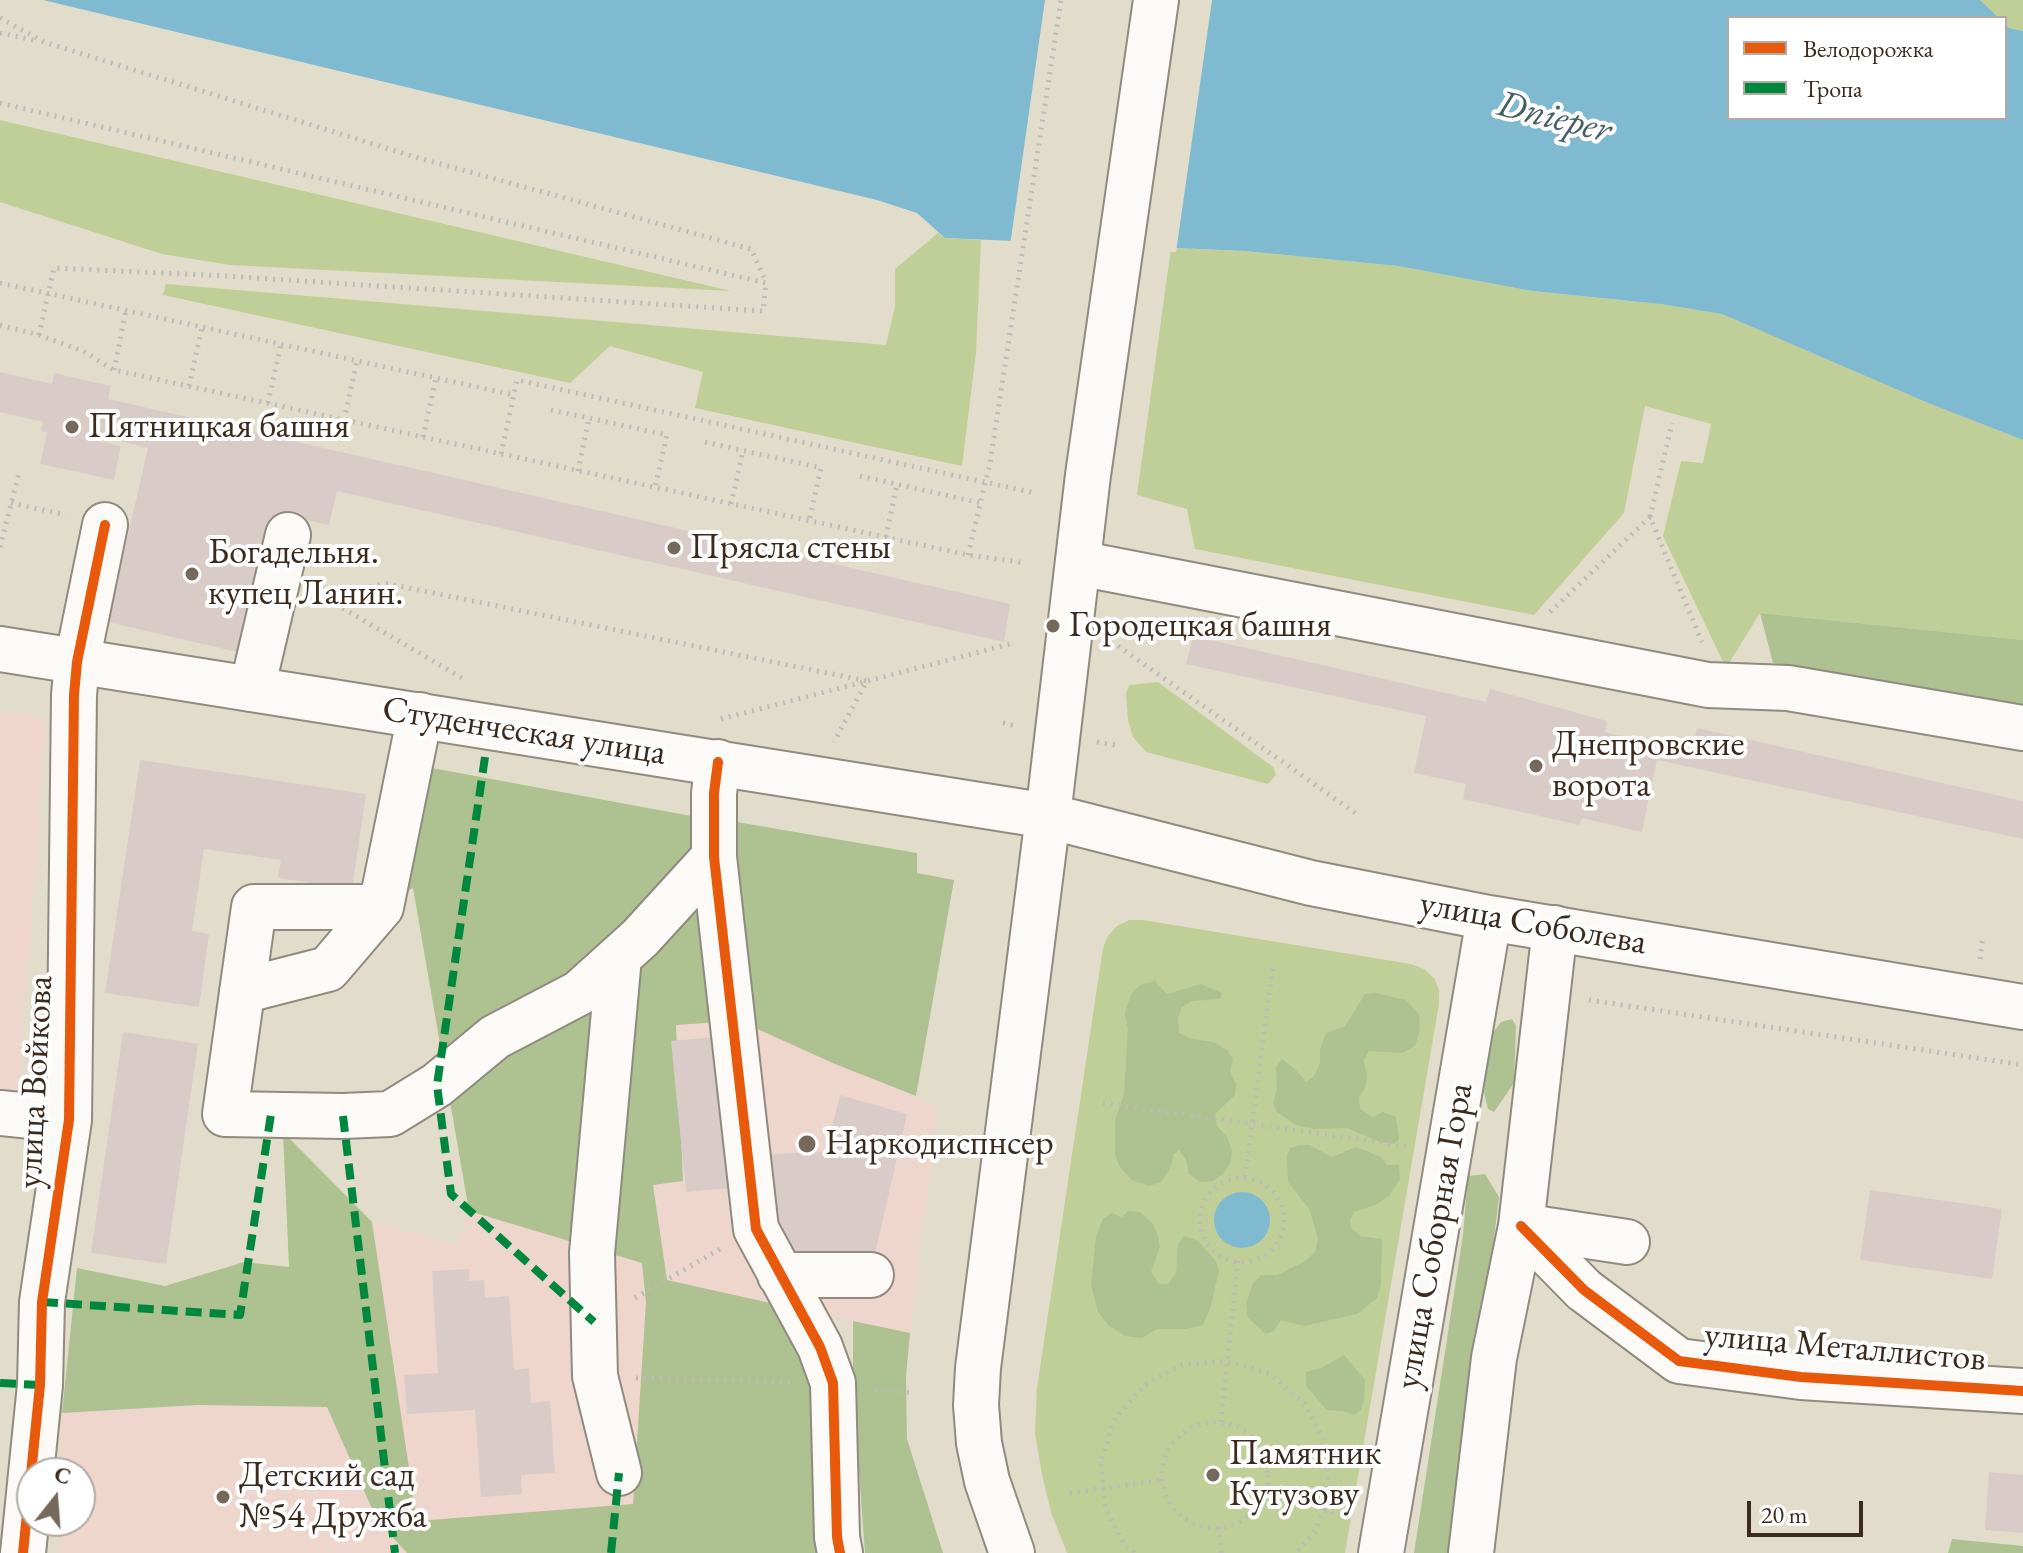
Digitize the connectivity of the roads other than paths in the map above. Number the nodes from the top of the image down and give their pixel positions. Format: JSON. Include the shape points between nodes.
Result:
{"nodes":[{"id":1,"x":1156,"y":0,"type":"edge"},
{"id":2,"x":105,"y":525,"type":"road end"},
{"id":3,"x":284,"y":553,"type":"road end"},
{"id":4,"x":1078,"y":563,"type":"junction"},
{"id":5,"x":0,"y":649,"type":"edge"},
{"id":6,"x":77,"y":662,"type":"junction"},
{"id":7,"x":252,"y":689,"type":"junction"},
{"id":8,"x":420,"y":715,"type":"junction"},
{"id":9,"x":2023,"y":728,"type":"edge"},
{"id":10,"x":718,"y":762,"type":"junction"},
{"id":11,"x":1048,"y":816,"type":"junction"},
{"id":12,"x":714,"y":857,"type":"junction"},
{"id":13,"x":381,"y":907,"type":"junction"},
{"id":14,"x":1489,"y":918,"type":"junction"},
{"id":15,"x":1555,"y":928,"type":"junction"},
{"id":16,"x":619,"y":957,"type":"junction"},
{"id":17,"x":242,"y":991,"type":"junction"},
{"id":18,"x":2023,"y":1007,"type":"edge"},
{"id":19,"x":0,"y":1113,"type":"edge"},
{"id":20,"x":69,"y":1120,"type":"junction"},
{"id":21,"x":1521,"y":1226,"type":"junction"},
{"id":22,"x":1627,"y":1242,"type":"dead end"},
{"id":23,"x":780,"y":1275,"type":"junction"},
{"id":24,"x":871,"y":1275,"type":"dead end"},
{"id":25,"x":2023,"y":1391,"type":"edge"},
{"id":26,"x":619,"y":1473,"type":"dead end"},
{"id":27,"x":23,"y":1553,"type":"edge"},
{"id":28,"x":840,"y":1553,"type":"edge"},
{"id":29,"x":1012,"y":1553,"type":"edge"},
{"id":30,"x":1381,"y":1553,"type":"edge"},
{"id":31,"x":1471,"y":1553,"type":"edge"}],
"edges":[{"from":1,"to":4,"type":"main road"},
{"from":2,"to":6,"type":"main road","name":"улица Войкова"},
{"from":3,"to":7,"type":"main road"},
{"from":4,"to":9,"type":"main road","via":[[1708,685],[1788,688]]},
{"from":4,"to":11,"type":"main road"},
{"from":5,"to":6,"type":"main road","name":"Студенческая улица"},
{"from":6,"to":7,"type":"main road","name":"Студенческая улица"},
{"from":6,"to":20,"type":"main road","name":"улица Войкова"},
{"from":7,"to":8,"type":"main road","name":"Студенческая улица"},
{"from":8,"to":10,"type":"main road","name":"Студенческая улица"},
{"from":8,"to":13,"type":"main road"},
{"from":10,"to":11,"type":"main road","name":"Студенческая улица"},
{"from":10,"to":12,"type":"main road"},
{"from":11,"to":14,"type":"main road","name":"улица Соболева","via":[[1311,883]]},
{"from":11,"to":29,"type":"main road","via":[[976,1405],[987,1481]]},
{"from":12,"to":16,"type":"main road"},
{"from":12,"to":23,"type":"main road","via":[[756,1229]]},
{"from":13,"to":17,"type":"main road","via":[[328,969]]},
{"from":13,"to":17,"type":"main road","via":[[254,907]]},
{"from":14,"to":15,"type":"main road","name":"улица Соболева"},
{"from":14,"to":30,"type":"main road","name":"улица Соборная Гора"},
{"from":15,"to":18,"type":"main road","name":"улица Соболева"},
{"from":15,"to":21,"type":"main road"},
{"from":16,"to":17,"type":"main road","via":[[579,993],[495,1037],[437,1085],[390,1114],[225,1114]]},
{"from":16,"to":26,"type":"main road","via":[[592,1253],[595,1376]]},
{"from":19,"to":20,"type":"main road"},
{"from":20,"to":27,"type":"main road","name":"улица Войкова","via":[[42,1302],[40,1385]]},
{"from":21,"to":22,"type":"main road"},
{"from":21,"to":25,"type":"main road","name":"улица Металлистов","via":[[1584,1290],[1679,1361],[1801,1377]]},
{"from":21,"to":31,"type":"main road","via":[[1494,1358]]},
{"from":23,"to":24,"type":"main road"},
{"from":23,"to":28,"type":"main road","via":[[820,1347],[833,1383]]}]}
